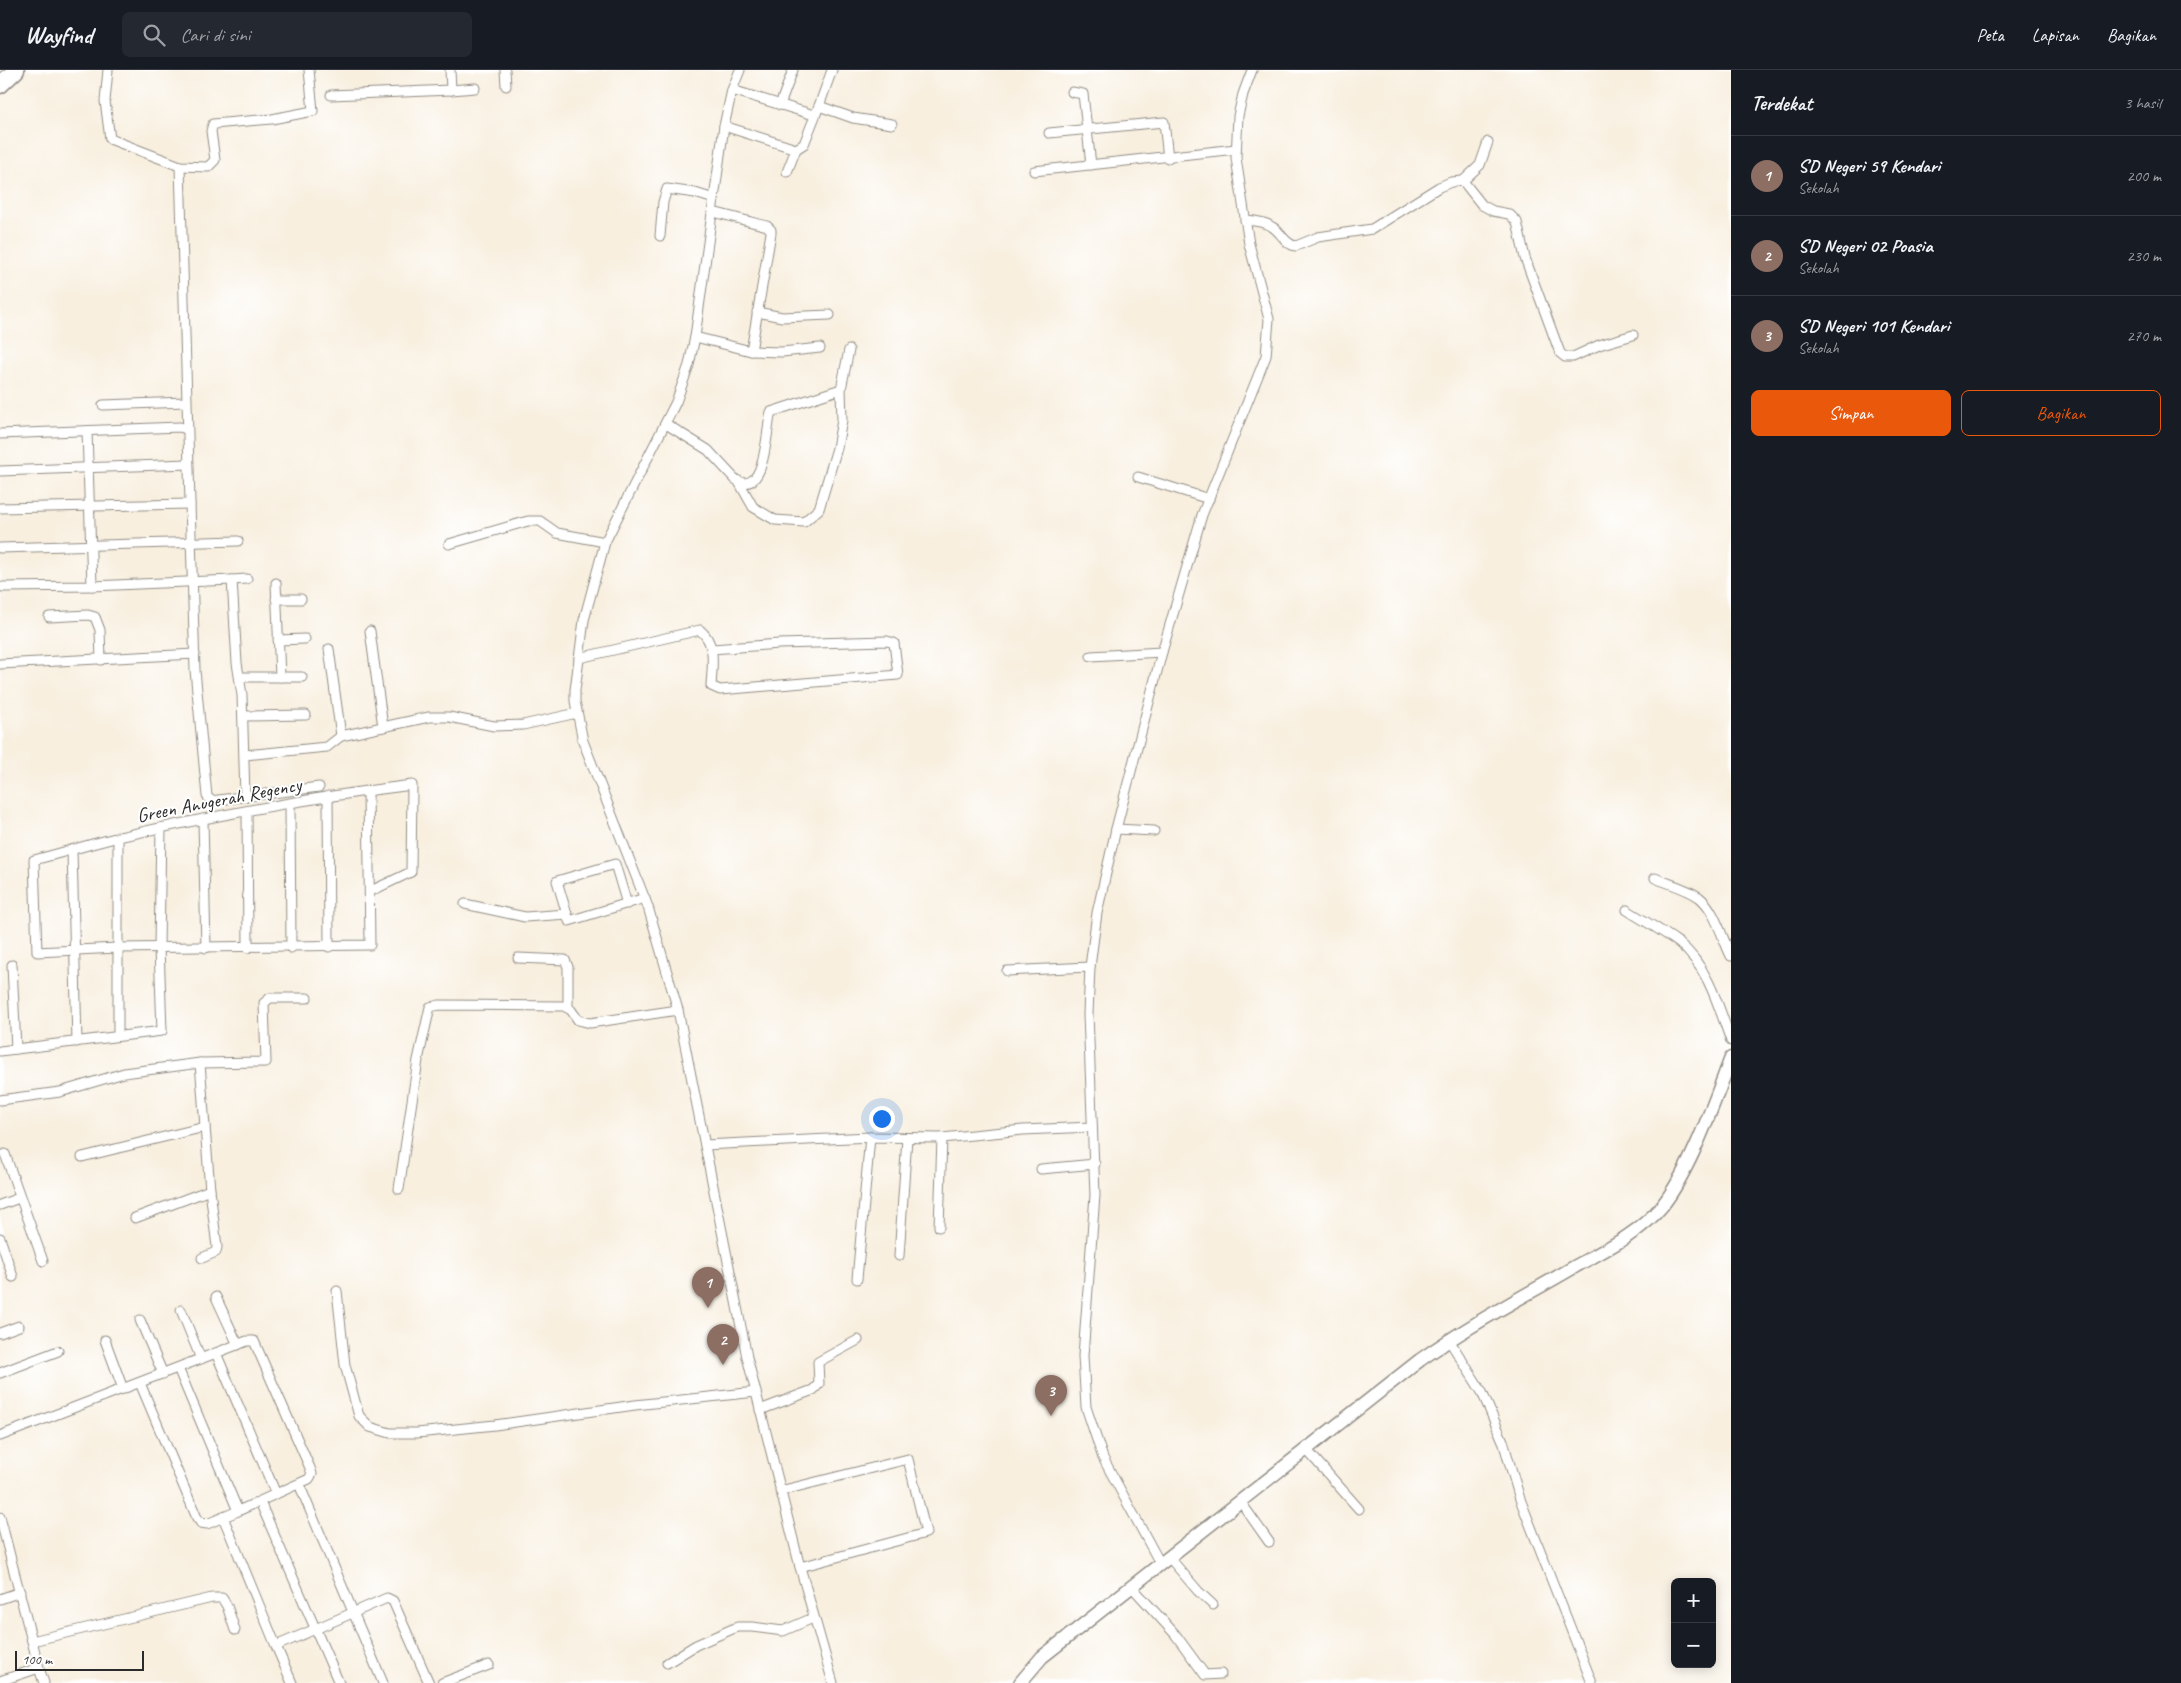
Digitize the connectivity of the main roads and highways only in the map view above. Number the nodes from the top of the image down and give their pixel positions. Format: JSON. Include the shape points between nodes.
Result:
{"nodes":[{"id":1,"x":4,"y":70,"type":"edge"},
{"id":2,"x":16,"y":70,"type":"edge"},
{"id":3,"x":0,"y":73,"type":"edge"},
{"id":4,"x":0,"y":85,"type":"edge"}],
"edges":[{"from":1,"to":3,"type":"highway"},
{"from":2,"to":4,"type":"highway"}]}
